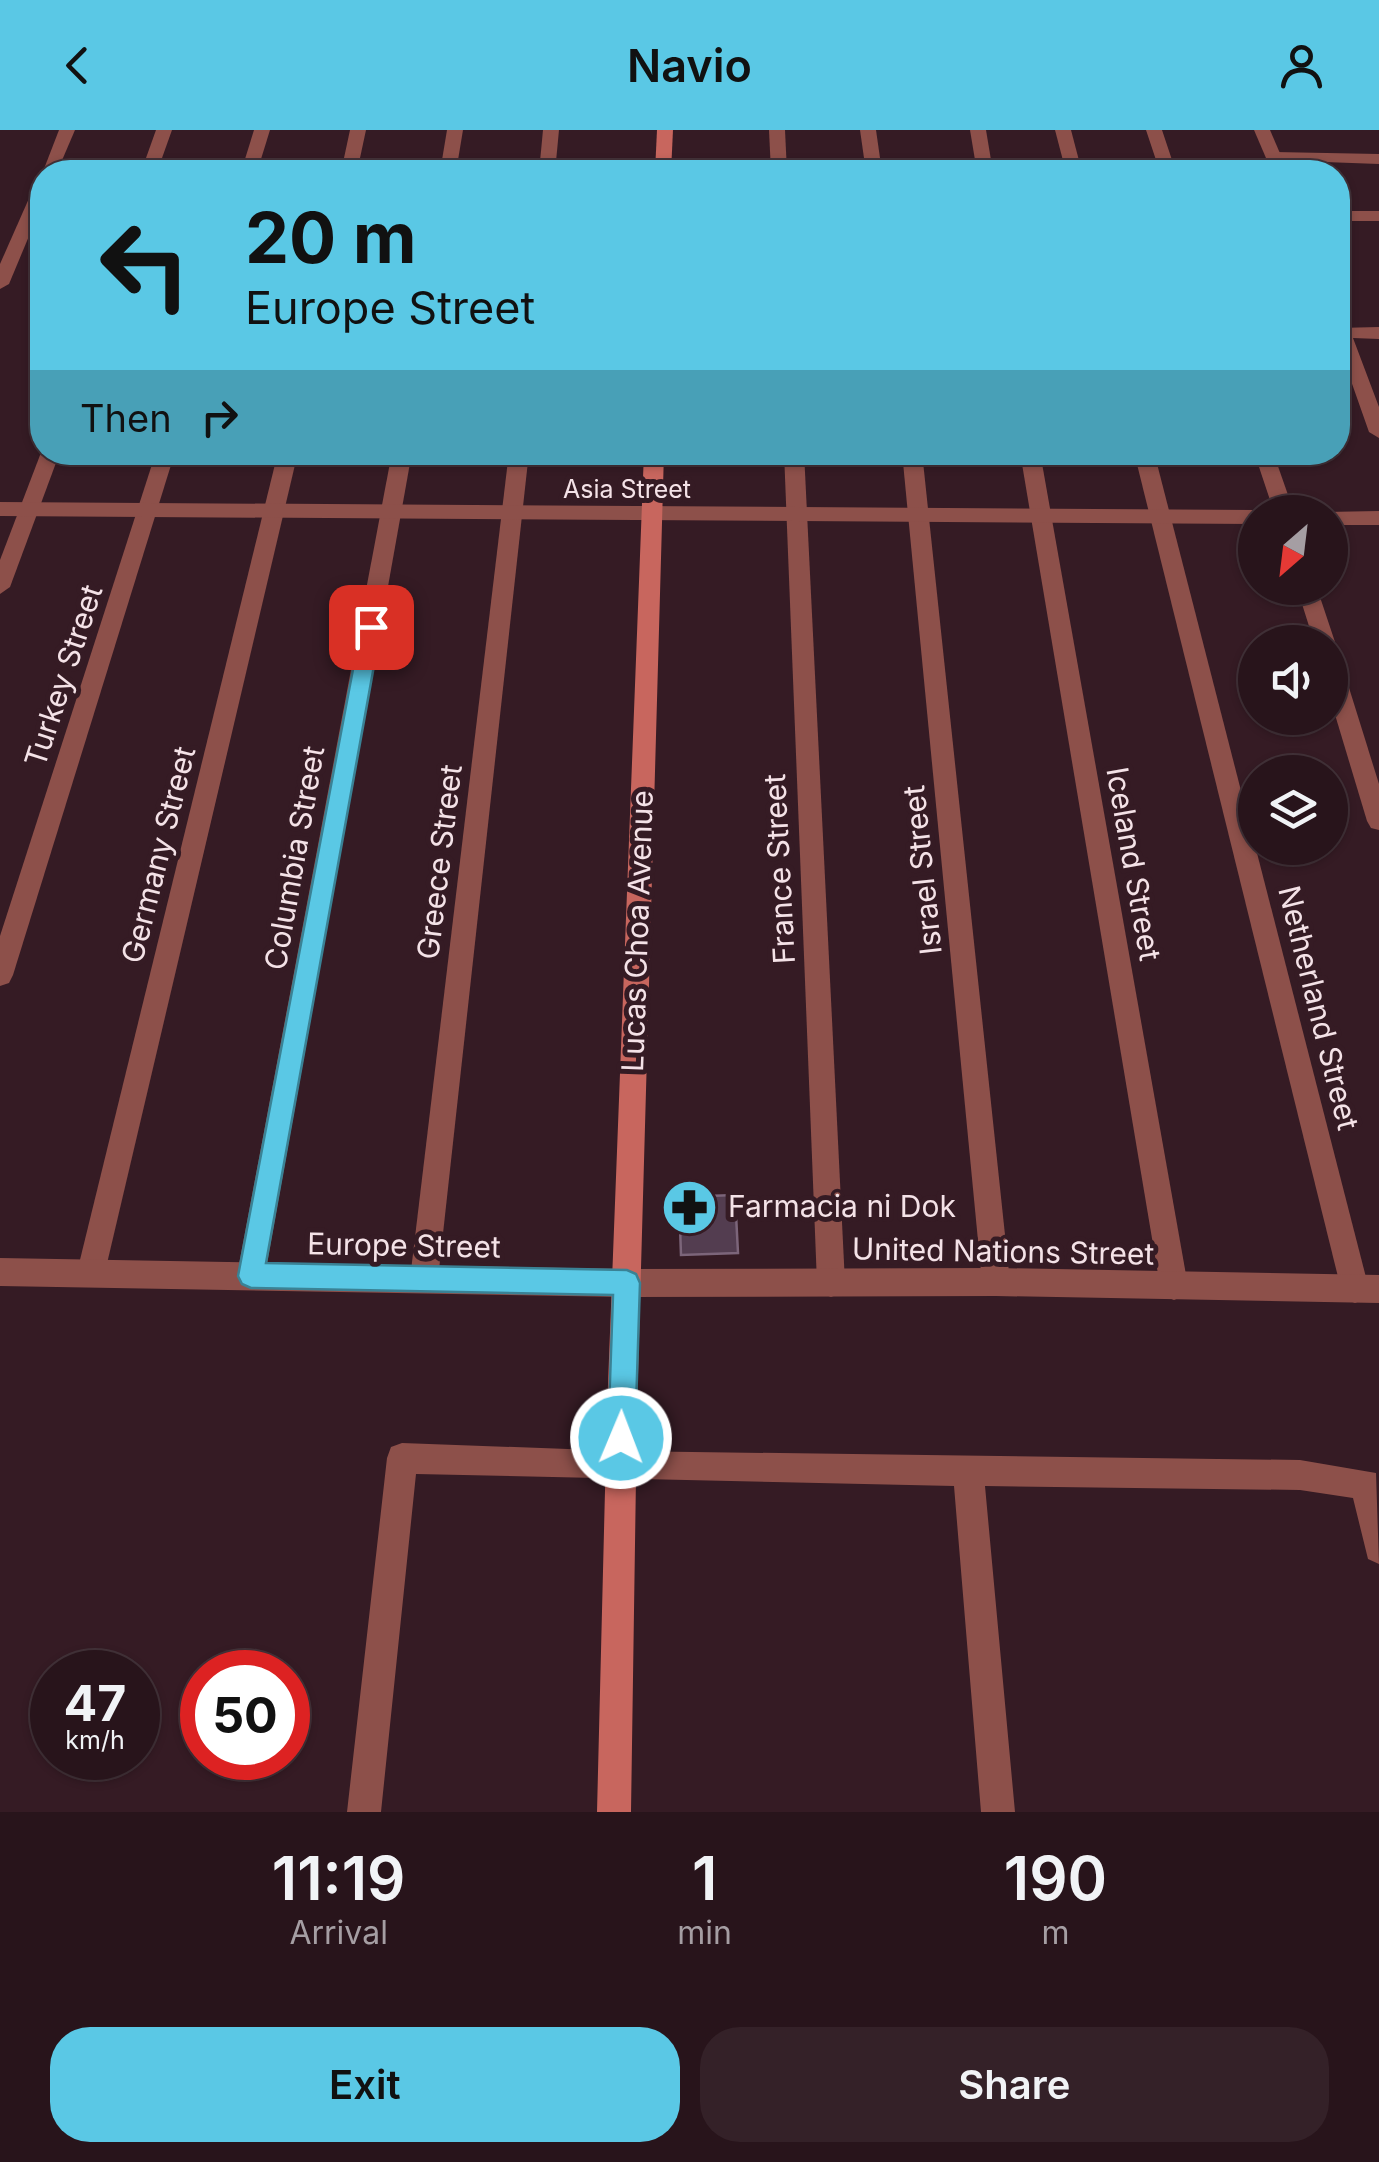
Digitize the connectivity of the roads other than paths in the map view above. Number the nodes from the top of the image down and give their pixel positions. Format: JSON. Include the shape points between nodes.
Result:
{"nodes":[{"id":1,"x":68,"y":130,"type":"edge"},
{"id":2,"x":164,"y":130,"type":"edge"},
{"id":3,"x":262,"y":130,"type":"edge"},
{"id":4,"x":358,"y":130,"type":"edge"},
{"id":5,"x":455,"y":130,"type":"edge"},
{"id":6,"x":551,"y":130,"type":"edge"},
{"id":7,"x":664,"y":130,"type":"edge"},
{"id":8,"x":777,"y":130,"type":"edge"},
{"id":9,"x":868,"y":130,"type":"edge"},
{"id":10,"x":978,"y":130,"type":"edge"},
{"id":11,"x":1063,"y":130,"type":"edge"},
{"id":12,"x":1154,"y":130,"type":"edge"},
{"id":13,"x":1262,"y":130,"type":"edge"},
{"id":14,"x":1379,"y":159,"type":"edge"},
{"id":15,"x":54,"y":160,"type":"edge"},
{"id":16,"x":153,"y":160,"type":"edge"},
{"id":17,"x":253,"y":160,"type":"edge"},
{"id":18,"x":351,"y":160,"type":"edge"},
{"id":19,"x":450,"y":160,"type":"edge"},
{"id":20,"x":548,"y":160,"type":"edge"},
{"id":21,"x":663,"y":160,"type":"edge"},
{"id":22,"x":778,"y":160,"type":"edge"},
{"id":23,"x":872,"y":160,"type":"edge"},
{"id":24,"x":983,"y":160,"type":"edge"},
{"id":25,"x":1071,"y":160,"type":"edge"},
{"id":26,"x":1164,"y":160,"type":"edge"},
{"id":27,"x":1275,"y":160,"type":"edge"},
{"id":28,"x":1350,"y":161,"type":"edge"},
{"id":29,"x":30,"y":215,"type":"edge"},
{"id":30,"x":1350,"y":216,"type":"edge"},
{"id":31,"x":1379,"y":216,"type":"edge"},
{"id":32,"x":0,"y":284,"type":"edge"},
{"id":33,"x":1350,"y":328,"type":"edge"},
{"id":34,"x":1379,"y":333,"type":"edge"},
{"id":35,"x":1350,"y":353,"type":"edge"},
{"id":36,"x":1379,"y":432,"type":"edge"},
{"id":37,"x":47,"y":465,"type":"edge"},
{"id":38,"x":162,"y":465,"type":"edge"},
{"id":39,"x":285,"y":465,"type":"edge"},
{"id":40,"x":400,"y":465,"type":"edge"},
{"id":41,"x":518,"y":465,"type":"edge"},
{"id":42,"x":654,"y":465,"type":"edge"},
{"id":43,"x":795,"y":465,"type":"edge"},
{"id":44,"x":914,"y":465,"type":"edge"},
{"id":45,"x":1032,"y":465,"type":"edge"},
{"id":46,"x":1147,"y":465,"type":"edge"},
{"id":47,"x":1268,"y":465,"type":"edge"},
{"id":48,"x":1278,"y":495,"type":"edge"},
{"id":49,"x":276,"y":508,"type":"junction"},
{"id":50,"x":0,"y":509,"type":"edge"},
{"id":51,"x":31,"y":510,"type":"junction"},
{"id":52,"x":149,"y":511,"type":"junction"},
{"id":53,"x":392,"y":512,"type":"junction"},
{"id":54,"x":513,"y":514,"type":"junction"},
{"id":55,"x":652,"y":514,"type":"junction"},
{"id":56,"x":797,"y":514,"type":"junction"},
{"id":57,"x":920,"y":514,"type":"junction"},
{"id":58,"x":1039,"y":514,"type":"junction"},
{"id":59,"x":1160,"y":514,"type":"junction"},
{"id":60,"x":1238,"y":516,"type":"edge"},
{"id":61,"x":1348,"y":518,"type":"edge"},
{"id":62,"x":1379,"y":518,"type":"edge"},
{"id":63,"x":0,"y":587,"type":"edge"},
{"id":64,"x":1348,"y":720,"type":"edge"},
{"id":65,"x":1379,"y":821,"type":"edge"},
{"id":66,"x":0,"y":975,"type":"edge"},
{"id":67,"x":0,"y":1272,"type":"edge"},
{"id":68,"x":91,"y":1272,"type":"junction"},
{"id":69,"x":251,"y":1276,"type":"junction"},
{"id":70,"x":424,"y":1278,"type":"junction"},
{"id":71,"x":996,"y":1282,"type":"junction"},
{"id":72,"x":627,"y":1283,"type":"junction"},
{"id":73,"x":831,"y":1283,"type":"junction"},
{"id":74,"x":1174,"y":1286,"type":"junction"},
{"id":75,"x":1367,"y":1289,"type":"edge"},
{"id":76,"x":621,"y":1466,"type":"junction"},
{"id":77,"x":968,"y":1471,"type":"junction"},
{"id":78,"x":1379,"y":1548,"type":"edge"},
{"id":79,"x":364,"y":1812,"type":"edge"},
{"id":80,"x":614,"y":1812,"type":"edge"},
{"id":81,"x":998,"y":1812,"type":"edge"}],
"edges":[{"from":1,"to":15,"type":"street"},
{"from":2,"to":16,"type":"street"},
{"from":3,"to":17,"type":"street"},
{"from":4,"to":18,"type":"street"},
{"from":5,"to":19,"type":"street"},
{"from":6,"to":20,"type":"street"},
{"from":7,"to":21,"type":"main road"},
{"from":8,"to":22,"type":"street"},
{"from":9,"to":23,"type":"street"},
{"from":10,"to":24,"type":"street"},
{"from":11,"to":25,"type":"street"},
{"from":12,"to":26,"type":"street"},
{"from":13,"to":27,"type":"street"},
{"from":14,"to":28,"type":"street"},
{"from":29,"to":32,"type":"street"},
{"from":30,"to":31,"type":"street"},
{"from":33,"to":34,"type":"street"},
{"from":35,"to":36,"type":"street"},
{"from":37,"to":51,"type":"street"},
{"from":38,"to":52,"type":"street","name":"Turkey Street"},
{"from":39,"to":49,"type":"street","name":"Germany Street"},
{"from":40,"to":53,"type":"street","name":"Columbia Street"},
{"from":41,"to":54,"type":"street","name":"Greece Street"},
{"from":42,"to":55,"type":"main road","name":"Lucas Choa Avenue"},
{"from":43,"to":56,"type":"street","name":"France Street"},
{"from":44,"to":57,"type":"street","name":"Israel Street"},
{"from":45,"to":58,"type":"street","name":"Iceland Street"},
{"from":46,"to":59,"type":"street","name":"Netherland Street"},
{"from":47,"to":48,"type":"street"},
{"from":49,"to":52,"type":"street","name":"Asia Street"},
{"from":49,"to":53,"type":"street","name":"Asia Street"},
{"from":49,"to":68,"type":"street","name":"Germany Street"},
{"from":50,"to":51,"type":"street","name":"Asia Street"},
{"from":51,"to":52,"type":"street","name":"Asia Street"},
{"from":51,"to":63,"type":"street"},
{"from":52,"to":66,"type":"street","name":"Turkey Street"},
{"from":53,"to":54,"type":"street","name":"Asia Street"},
{"from":53,"to":69,"type":"street","name":"Columbia Street"},
{"from":54,"to":55,"type":"street","name":"Asia Street"},
{"from":54,"to":70,"type":"street","name":"Greece Street"},
{"from":55,"to":56,"type":"street","name":"Asia Street"},
{"from":55,"to":72,"type":"main road","name":"Lucas Choa Avenue"},
{"from":56,"to":57,"type":"street","name":"Asia Street"},
{"from":56,"to":73,"type":"street","name":"France Street"},
{"from":57,"to":58,"type":"street","name":"Asia Street"},
{"from":57,"to":71,"type":"street","name":"Israel Street"},
{"from":58,"to":59,"type":"street","name":"Asia Street"},
{"from":58,"to":74,"type":"street","name":"Iceland Street"},
{"from":59,"to":60,"type":"street","name":"Asia Street"},
{"from":59,"to":75,"type":"street","name":"Netherland Street"},
{"from":61,"to":62,"type":"street"},
{"from":64,"to":65,"type":"street"},
{"from":67,"to":68,"type":"street","name":"Europe Street"},
{"from":68,"to":69,"type":"street","name":"Europe Street"},
{"from":69,"to":70,"type":"street","name":"Europe Street"},
{"from":70,"to":72,"type":"street","name":"Europe Street"},
{"from":71,"to":73,"type":"street","name":"United Nations Street"},
{"from":71,"to":74,"type":"street","name":"United Nations Street"},
{"from":72,"to":73,"type":"street","name":"United Nations Street"},
{"from":72,"to":76,"type":"main road","name":"Lucas Choa Avenue"},
{"from":74,"to":75,"type":"street","name":"United Nations Street"},
{"from":76,"to":77,"type":"street"},
{"from":76,"to":79,"type":"street","via":[[402,1458]]},
{"from":76,"to":80,"type":"main road","name":"Lucas Choa Avenue"},
{"from":77,"to":78,"type":"street","via":[[1300,1475],[1365,1484]]},
{"from":77,"to":81,"type":"street"}]}
